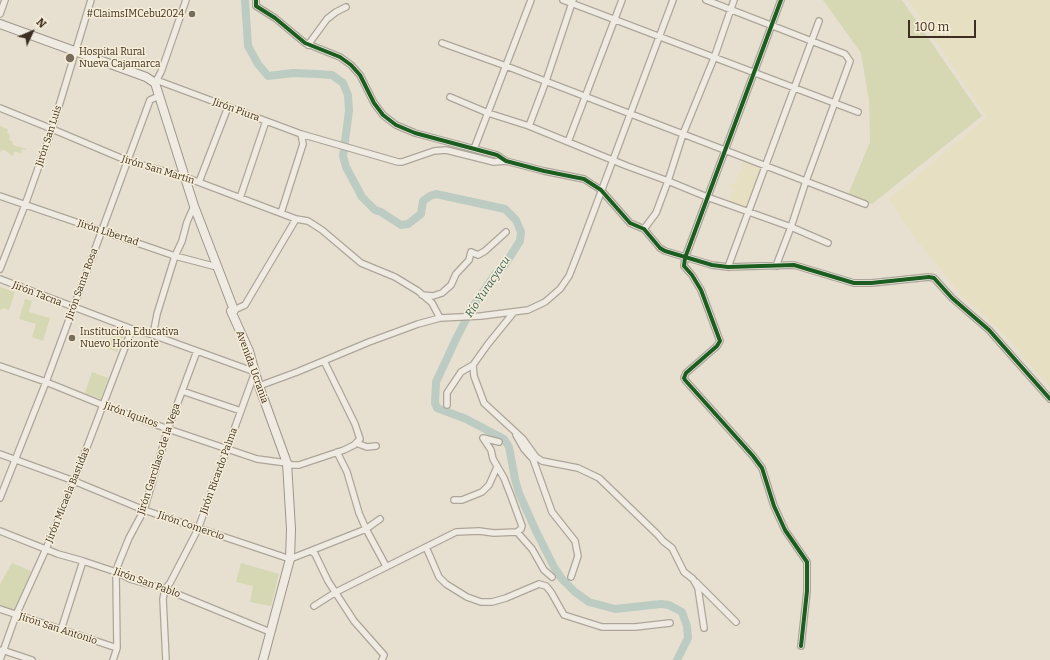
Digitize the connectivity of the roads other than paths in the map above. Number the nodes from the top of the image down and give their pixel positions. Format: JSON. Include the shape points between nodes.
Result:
{"nodes":[{"id":1,"x":5,"y":0,"type":"edge"},
{"id":2,"x":91,"y":0,"type":"edge"},
{"id":3,"x":256,"y":0,"type":"edge"},
{"id":4,"x":531,"y":0,"type":"edge"},
{"id":5,"x":563,"y":0,"type":"edge"},
{"id":6,"x":622,"y":0,"type":"edge"},
{"id":7,"x":673,"y":0,"type":"edge"},
{"id":8,"x":706,"y":0,"type":"edge"},
{"id":9,"x":734,"y":0,"type":"edge"},
{"id":10,"x":781,"y":0,"type":"edge"},
{"id":11,"x":186,"y":1,"type":"edge"},
{"id":12,"x":573,"y":2,"type":"edge"},
{"id":13,"x":346,"y":7,"type":"dead end"},
{"id":14,"x":730,"y":9,"type":"junction"},
{"id":15,"x":0,"y":14,"type":"edge"},
{"id":16,"x":615,"y":20,"type":"junction"},
{"id":17,"x":819,"y":21,"type":"dead end"},
{"id":18,"x":0,"y":24,"type":"edge"},
{"id":19,"x":771,"y":26,"type":"junction"},
{"id":20,"x":660,"y":36,"type":"junction"},
{"id":21,"x":812,"y":41,"type":"junction"},
{"id":22,"x":442,"y":43,"type":"dead end"},
{"id":23,"x":308,"y":44,"type":"junction"},
{"id":24,"x":76,"y":51,"type":"junction"},
{"id":25,"x":714,"y":58,"type":"junction"},
{"id":26,"x":506,"y":66,"type":"junction"},
{"id":27,"x":754,"y":73,"type":"junction"},
{"id":28,"x":546,"y":81,"type":"junction"},
{"id":29,"x":156,"y":82,"type":"junction"},
{"id":30,"x":795,"y":88,"type":"junction"},
{"id":31,"x":159,"y":96,"type":"junction"},
{"id":32,"x":450,"y":97,"type":"dead end"},
{"id":33,"x":585,"y":97,"type":"junction"},
{"id":34,"x":834,"y":103,"type":"junction"},
{"id":35,"x":228,"y":107,"type":"junction"},
{"id":36,"x":0,"y":108,"type":"edge"},
{"id":37,"x":858,"y":112,"type":"dead end"},
{"id":38,"x":488,"y":113,"type":"junction"},
{"id":39,"x":630,"y":114,"type":"junction"},
{"id":40,"x":266,"y":121,"type":"junction"},
{"id":41,"x":529,"y":126,"type":"junction"},
{"id":42,"x":52,"y":129,"type":"junction"},
{"id":43,"x":301,"y":134,"type":"junction"},
{"id":44,"x":683,"y":134,"type":"junction"},
{"id":45,"x":568,"y":142,"type":"junction"},
{"id":46,"x":474,"y":149,"type":"junction"},
{"id":47,"x":724,"y":149,"type":"junction"},
{"id":48,"x":612,"y":160,"type":"junction"},
{"id":49,"x":506,"y":161,"type":"junction"},
{"id":50,"x":128,"y":162,"type":"junction"},
{"id":51,"x":765,"y":165,"type":"junction"},
{"id":52,"x":185,"y":177,"type":"junction"},
{"id":53,"x":668,"y":181,"type":"junction"},
{"id":54,"x":806,"y":181,"type":"junction"},
{"id":55,"x":199,"y":182,"type":"junction"},
{"id":56,"x":601,"y":190,"type":"junction"},
{"id":57,"x":0,"y":196,"type":"edge"},
{"id":58,"x":707,"y":197,"type":"junction"},
{"id":59,"x":240,"y":198,"type":"junction"},
{"id":60,"x":865,"y":204,"type":"dead end"},
{"id":61,"x":25,"y":205,"type":"junction"},
{"id":62,"x":194,"y":206,"type":"junction"},
{"id":63,"x":748,"y":212,"type":"junction"},
{"id":64,"x":280,"y":213,"type":"junction"},
{"id":65,"x":296,"y":219,"type":"junction"},
{"id":66,"x":791,"y":227,"type":"junction"},
{"id":67,"x":644,"y":229,"type":"junction"},
{"id":68,"x":101,"y":230,"type":"junction"},
{"id":69,"x":506,"y":232,"type":"dead end"},
{"id":70,"x":828,"y":243,"type":"dead end"},
{"id":71,"x":175,"y":256,"type":"junction"},
{"id":72,"x":685,"y":258,"type":"junction"},
{"id":73,"x":776,"y":266,"type":"junction"},
{"id":74,"x":217,"y":267,"type":"junction"},
{"id":75,"x":728,"y":267,"type":"junction"},
{"id":76,"x":0,"y":269,"type":"edge"},
{"id":77,"x":0,"y":279,"type":"edge"},
{"id":78,"x":422,"y":295,"type":"junction"},
{"id":79,"x":73,"y":307,"type":"junction"},
{"id":80,"x":234,"y":310,"type":"junction"},
{"id":81,"x":514,"y":312,"type":"junction"},
{"id":82,"x":440,"y":318,"type":"junction"},
{"id":83,"x":132,"y":329,"type":"junction"},
{"id":84,"x":153,"y":335,"type":"junction"},
{"id":85,"x":197,"y":351,"type":"junction"},
{"id":86,"x":324,"y":361,"type":"junction"},
{"id":87,"x":473,"y":365,"type":"junction"},
{"id":88,"x":0,"y":366,"type":"edge"},
{"id":89,"x":256,"y":372,"type":"junction"},
{"id":90,"x":46,"y":382,"type":"junction"},
{"id":91,"x":259,"y":386,"type":"junction"},
{"id":92,"x":182,"y":391,"type":"junction"},
{"id":93,"x":1050,"y":399,"type":"edge"},
{"id":94,"x":103,"y":405,"type":"junction"},
{"id":95,"x":447,"y":405,"type":"dead end"},
{"id":96,"x":241,"y":411,"type":"junction"},
{"id":97,"x":168,"y":429,"type":"junction"},
{"id":98,"x":515,"y":431,"type":"junction"},
{"id":99,"x":499,"y":442,"type":"dead end"},
{"id":100,"x":356,"y":443,"type":"junction"},
{"id":101,"x":376,"y":446,"type":"dead end"},
{"id":102,"x":227,"y":448,"type":"junction"},
{"id":103,"x":337,"y":452,"type":"junction"},
{"id":104,"x":0,"y":454,"type":"edge"},
{"id":105,"x":16,"y":460,"type":"junction"},
{"id":106,"x":287,"y":463,"type":"junction"},
{"id":107,"x":497,"y":467,"type":"junction"},
{"id":108,"x":74,"y":481,"type":"junction"},
{"id":109,"x":0,"y":498,"type":"edge"},
{"id":110,"x":454,"y":500,"type":"dead end"},
{"id":111,"x":144,"y":510,"type":"junction"},
{"id":112,"x":380,"y":519,"type":"dead end"},
{"id":113,"x":198,"y":529,"type":"junction"},
{"id":114,"x":366,"y":529,"type":"junction"},
{"id":115,"x":0,"y":531,"type":"edge"},
{"id":116,"x":517,"y":532,"type":"junction"},
{"id":117,"x":426,"y":547,"type":"junction"},
{"id":118,"x":46,"y":549,"type":"junction"},
{"id":119,"x":311,"y":550,"type":"junction"},
{"id":120,"x":290,"y":559,"type":"junction"},
{"id":121,"x":83,"y":561,"type":"junction"},
{"id":122,"x":386,"y":566,"type":"junction"},
{"id":123,"x":116,"y":572,"type":"junction"},
{"id":124,"x":552,"y":577,"type":"dead end"},
{"id":125,"x":571,"y":577,"type":"dead end"},
{"id":126,"x":693,"y":579,"type":"junction"},
{"id":127,"x":165,"y":589,"type":"junction"},
{"id":128,"x":336,"y":592,"type":"junction"},
{"id":129,"x":314,"y":606,"type":"dead end"},
{"id":130,"x":0,"y":609,"type":"edge"},
{"id":131,"x":16,"y":615,"type":"junction"},
{"id":132,"x":736,"y":622,"type":"dead end"},
{"id":133,"x":670,"y":624,"type":"dead end"},
{"id":134,"x":704,"y":628,"type":"dead end"},
{"id":135,"x":61,"y":630,"type":"junction"},
{"id":136,"x":270,"y":632,"type":"junction"},
{"id":137,"x":801,"y":646,"type":"dead end"},
{"id":138,"x":116,"y":648,"type":"junction"},
{"id":139,"x":2,"y":650,"type":"edge"},
{"id":140,"x":383,"y":658,"type":"edge"},
{"id":141,"x":0,"y":660,"type":"edge"},
{"id":142,"x":32,"y":660,"type":"edge"},
{"id":143,"x":113,"y":660,"type":"edge"},
{"id":144,"x":166,"y":660,"type":"edge"},
{"id":145,"x":263,"y":660,"type":"edge"}],
"edges":[{"from":1,"to":15,"type":"street"},
{"from":2,"to":24,"type":"street","name":"Jirón San Luis"},
{"from":3,"to":23,"type":"street","via":[[256,6]]},
{"from":4,"to":26,"type":"street"},
{"from":5,"to":12,"type":"street"},
{"from":6,"to":16,"type":"street"},
{"from":7,"to":20,"type":"street"},
{"from":8,"to":14,"type":"street"},
{"from":9,"to":14,"type":"street"},
{"from":10,"to":19,"type":"street"},
{"from":11,"to":29,"type":"street"},
{"from":12,"to":16,"type":"street"},
{"from":12,"to":28,"type":"street"},
{"from":13,"to":23,"type":"street","via":[[328,19]]},
{"from":14,"to":19,"type":"street"},
{"from":14,"to":25,"type":"street"},
{"from":16,"to":20,"type":"street"},
{"from":16,"to":33,"type":"street"},
{"from":17,"to":21,"type":"street"},
{"from":18,"to":24,"type":"main road","name":"Jirón Piura"},
{"from":19,"to":21,"type":"street"},
{"from":19,"to":27,"type":"street"},
{"from":20,"to":25,"type":"street"},
{"from":20,"to":39,"type":"street"},
{"from":21,"to":30,"type":"street"},
{"from":21,"to":34,"type":"street","via":[[844,54],[850,61]]},
{"from":22,"to":26,"type":"street"},
{"from":23,"to":46,"type":"street","via":[[340,57],[351,65],[360,75],[374,103],[383,115],[396,125],[415,133]]},
{"from":24,"to":29,"type":"main road","name":"Jirón Piura"},
{"from":24,"to":42,"type":"street","name":"Jirón San Luis"},
{"from":25,"to":27,"type":"street"},
{"from":25,"to":44,"type":"street"},
{"from":26,"to":28,"type":"street"},
{"from":26,"to":38,"type":"street"},
{"from":27,"to":30,"type":"street"},
{"from":27,"to":47,"type":"street"},
{"from":28,"to":33,"type":"street"},
{"from":28,"to":41,"type":"street"},
{"from":29,"to":31,"type":"main road","name":"Avenida Ucrania"},
{"from":29,"to":35,"type":"street","name":"Jirón Piura"},
{"from":30,"to":34,"type":"street"},
{"from":30,"to":51,"type":"street"},
{"from":31,"to":50,"type":"street","name":"Jirón Santa Rosa","via":[[150,100]]},
{"from":31,"to":52,"type":"main road","name":"Avenida Ucrania"},
{"from":32,"to":38,"type":"street"},
{"from":33,"to":39,"type":"street"},
{"from":33,"to":45,"type":"street"},
{"from":34,"to":37,"type":"street"},
{"from":34,"to":54,"type":"street"},
{"from":35,"to":40,"type":"street","name":"Jirón Piura"},
{"from":35,"to":55,"type":"street"},
{"from":36,"to":42,"type":"street","name":"Jirón San Martín"},
{"from":38,"to":41,"type":"street"},
{"from":38,"to":46,"type":"street"},
{"from":39,"to":44,"type":"street"},
{"from":39,"to":48,"type":"street"},
{"from":40,"to":43,"type":"street","name":"Jirón Piura"},
{"from":40,"to":59,"type":"street"},
{"from":41,"to":45,"type":"street"},
{"from":42,"to":50,"type":"street","name":"Jirón San Martín"},
{"from":42,"to":61,"type":"street","name":"Jirón San Luis"},
{"from":43,"to":49,"type":"street","name":"Jirón Piura","via":[[398,162],[446,150],[494,162]]},
{"from":43,"to":64,"type":"street","via":[[303,144]]},
{"from":44,"to":47,"type":"street"},
{"from":44,"to":53,"type":"street"},
{"from":45,"to":48,"type":"street"},
{"from":46,"to":49,"type":"street","via":[[497,155]]},
{"from":47,"to":51,"type":"street"},
{"from":47,"to":58,"type":"street"},
{"from":48,"to":53,"type":"street"},
{"from":48,"to":56,"type":"street"},
{"from":49,"to":56,"type":"street","via":[[584,179]]},
{"from":50,"to":52,"type":"street","name":"Jirón San Martín"},
{"from":50,"to":68,"type":"street","name":"Jirón Santa Rosa"},
{"from":51,"to":54,"type":"street"},
{"from":51,"to":63,"type":"street"},
{"from":52,"to":55,"type":"street","name":"Jirón San Martín"},
{"from":52,"to":62,"type":"main road","name":"Avenida Ucrania"},
{"from":53,"to":58,"type":"street"},
{"from":53,"to":67,"type":"street","via":[[656,213]]},
{"from":54,"to":60,"type":"street"},
{"from":54,"to":66,"type":"street"},
{"from":55,"to":59,"type":"street","name":"Jirón San Martín"},
{"from":56,"to":67,"type":"street","via":[[630,223]]},
{"from":56,"to":81,"type":"street","via":[[575,262],[565,282],[545,302],[528,310]]},
{"from":57,"to":61,"type":"street","name":"Jirón Libertad"},
{"from":58,"to":63,"type":"street"},
{"from":58,"to":72,"type":"street"},
{"from":59,"to":64,"type":"street","name":"Jirón San Martín"},
{"from":61,"to":68,"type":"street","name":"Jirón Libertad"},
{"from":61,"to":76,"type":"street","name":"Jirón San Luis"},
{"from":62,"to":71,"type":"street"},
{"from":62,"to":74,"type":"main road","name":"Avenida Ucrania"},
{"from":63,"to":66,"type":"street"},
{"from":63,"to":75,"type":"street"},
{"from":64,"to":65,"type":"street","name":"Jirón San Martín"},
{"from":65,"to":78,"type":"street","name":"Jirón San Martín","via":[[308,221],[361,263],[395,277]]},
{"from":65,"to":80,"type":"street","via":[[245,305]]},
{"from":66,"to":70,"type":"street"},
{"from":66,"to":73,"type":"street"},
{"from":67,"to":72,"type":"street","via":[[660,248]]},
{"from":68,"to":71,"type":"street","name":"Jirón Libertad"},
{"from":68,"to":79,"type":"street","name":"Jirón Santa Rosa"},
{"from":69,"to":78,"type":"street","via":[[482,253],[478,255],[471,252],[469,260],[456,274],[451,286],[442,293],[433,296]]},
{"from":71,"to":74,"type":"street","name":"Jirón Libertad"},
{"from":71,"to":84,"type":"street"},
{"from":72,"to":75,"type":"street"},
{"from":72,"to":137,"type":"street","via":[[684,266],[701,290],[720,341],[686,373],[684,380],[762,468],[785,530],[807,562],[807,591]]},
{"from":73,"to":75,"type":"street"},
{"from":73,"to":93,"type":"street","via":[[794,265],[854,283],[929,276],[934,278],[952,298],[989,330]]},
{"from":74,"to":80,"type":"main road","name":"Avenida Ucrania"},
{"from":77,"to":79,"type":"street","name":"Jirón Tacna"},
{"from":78,"to":82,"type":"street","name":"Jirón San Martín","via":[[432,303]]},
{"from":79,"to":83,"type":"street","name":"Jirón Tacna"},
{"from":79,"to":90,"type":"street","name":"Jirón Santa Rosa"},
{"from":80,"to":89,"type":"main road","name":"Avenida Ucrania","via":[[231,311]]},
{"from":81,"to":82,"type":"street"},
{"from":81,"to":87,"type":"street"},
{"from":82,"to":86,"type":"street","via":[[369,342]]},
{"from":83,"to":84,"type":"street","name":"Jirón Tacna"},
{"from":83,"to":94,"type":"street","name":"Jirón Micaela Bastidas"},
{"from":84,"to":85,"type":"street","name":"Jirón Tacna"},
{"from":85,"to":89,"type":"street","name":"Jirón Tacna"},
{"from":85,"to":92,"type":"street","name":"Jirón Garcilaso de la Vega"},
{"from":86,"to":91,"type":"street"},
{"from":86,"to":100,"type":"street","via":[[355,424],[360,439]]},
{"from":87,"to":95,"type":"street","via":[[460,372],[447,393]]},
{"from":87,"to":98,"type":"street","via":[[474,376],[484,403]]},
{"from":88,"to":90,"type":"street","name":"Jirón Iquitos"},
{"from":89,"to":91,"type":"main road","name":"Avenida Ucrania"},
{"from":89,"to":96,"type":"street","name":"Jirón Ricardo Palma"},
{"from":90,"to":94,"type":"street","name":"Jirón Iquitos"},
{"from":90,"to":105,"type":"street","name":"Jirón Santa Rosa"},
{"from":91,"to":106,"type":"main road","name":"Avenida Ucrania"},
{"from":92,"to":96,"type":"street"},
{"from":92,"to":97,"type":"street","name":"Jirón Garcilaso de la Vega"},
{"from":94,"to":97,"type":"street","name":"Jirón Iquitos"},
{"from":94,"to":108,"type":"street","name":"Jirón Micaela Bastidas"},
{"from":96,"to":102,"type":"street","name":"Jirón Ricardo Palma"},
{"from":97,"to":102,"type":"street","name":"Jirón Iquitos"},
{"from":97,"to":111,"type":"street","name":"Jirón Garcilaso de la Vega"},
{"from":98,"to":125,"type":"street","via":[[515,435],[533,459],[552,512],[575,541],[578,556]]},
{"from":98,"to":126,"type":"street","via":[[542,461],[578,468],[599,478],[672,548],[684,572]]},
{"from":99,"to":107,"type":"street","via":[[483,438]]},
{"from":100,"to":101,"type":"street","via":[[360,446]]},
{"from":100,"to":103,"type":"street","name":"Jirón Iquitos"},
{"from":102,"to":106,"type":"street","name":"Jirón Iquitos","via":[[257,459]]},
{"from":102,"to":113,"type":"street","name":"Jirón Ricardo Palma"},
{"from":103,"to":106,"type":"street","name":"Jirón Iquitos","via":[[299,465],[292,466]]},
{"from":103,"to":114,"type":"street","via":[[347,472]]},
{"from":104,"to":105,"type":"street","name":"Jirón Comercio"},
{"from":105,"to":108,"type":"street","name":"Jirón Comercio"},
{"from":105,"to":109,"type":"street","name":"Jirón Santa Rosa"},
{"from":106,"to":120,"type":"main road","name":"Avenida Ucrania"},
{"from":107,"to":110,"type":"street","via":[[489,485],[482,492],[462,500]]},
{"from":107,"to":116,"type":"street","via":[[504,478],[522,526]]},
{"from":108,"to":111,"type":"street","name":"Jirón Comercio"},
{"from":108,"to":118,"type":"street","name":"Jirón Micaela Bastidas"},
{"from":111,"to":113,"type":"street","name":"Jirón Comercio"},
{"from":111,"to":123,"type":"street","name":"Jirón Garcilaso de la Vega","via":[[129,538]]},
{"from":112,"to":114,"type":"street"},
{"from":113,"to":120,"type":"street","name":"Jirón Comercio"},
{"from":113,"to":127,"type":"street","name":"Jirón Ricardo Palma"},
{"from":114,"to":119,"type":"street"},
{"from":114,"to":122,"type":"street"},
{"from":115,"to":118,"type":"street","name":"Jirón San Pablo"},
{"from":116,"to":117,"type":"street","via":[[456,532]]},
{"from":116,"to":124,"type":"street","via":[[532,549],[544,570]]},
{"from":117,"to":122,"type":"street"},
{"from":117,"to":133,"type":"street","via":[[439,577],[467,597],[480,602],[506,598],[539,584],[546,586],[551,592],[564,615],[602,627]]},
{"from":118,"to":121,"type":"street","name":"Jirón San Pablo"},
{"from":118,"to":131,"type":"street","name":"Jirón Micaela Bastidas"},
{"from":119,"to":120,"type":"street"},
{"from":119,"to":128,"type":"street"},
{"from":120,"to":136,"type":"main road","name":"Avenida Ucrania"},
{"from":121,"to":123,"type":"street","name":"Jirón San Pablo"},
{"from":121,"to":135,"type":"street"},
{"from":122,"to":128,"type":"street"},
{"from":123,"to":127,"type":"street","name":"Jirón San Pablo","via":[[130,579]]},
{"from":123,"to":138,"type":"street","name":"Jirón Garcilaso de la Vega"},
{"from":126,"to":132,"type":"street"},
{"from":126,"to":134,"type":"street","via":[[698,588]]},
{"from":127,"to":136,"type":"street","name":"Jirón San Pablo"},
{"from":127,"to":144,"type":"street","name":"Jirón Ricardo Palma","via":[[163,599]]},
{"from":128,"to":129,"type":"street"},
{"from":128,"to":140,"type":"street","via":[[354,621]]},
{"from":130,"to":131,"type":"street","name":"Jirón San Antonio"},
{"from":131,"to":135,"type":"street","name":"Jirón San Antonio"},
{"from":131,"to":139,"type":"street","name":"Jirón Micaela Bastidas"},
{"from":135,"to":138,"type":"street","name":"Jirón San Antonio"},
{"from":136,"to":145,"type":"main road","name":"Avenida Ucrania"},
{"from":138,"to":143,"type":"street","name":"Jirón Garcilaso de la Vega"},
{"from":139,"to":141,"type":"street","name":"Jirón Micaela Bastidas"},
{"from":139,"to":142,"type":"street"}]}
